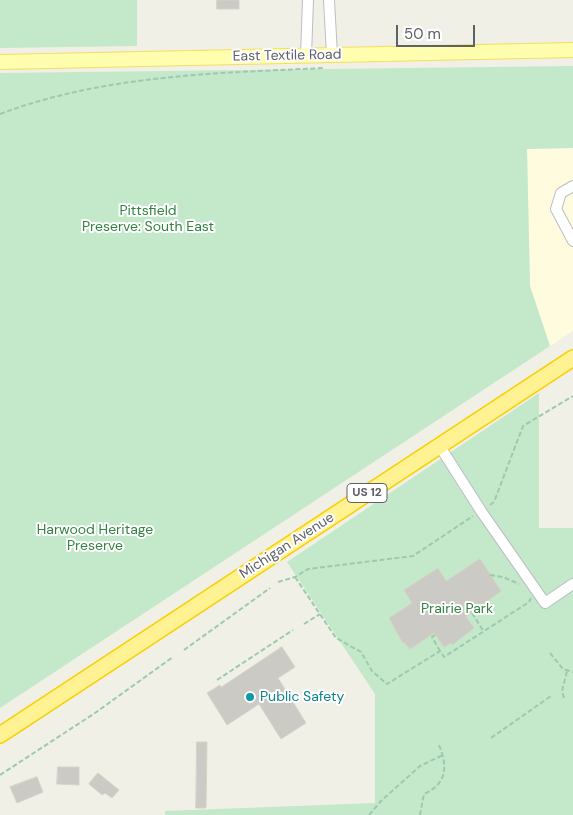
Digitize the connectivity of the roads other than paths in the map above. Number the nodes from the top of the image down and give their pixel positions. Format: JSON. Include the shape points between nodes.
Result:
{"nodes":[{"id":1,"x":308,"y":0,"type":"edge"},
{"id":2,"x":329,"y":0,"type":"edge"},
{"id":3,"x":573,"y":50,"type":"edge"},
{"id":4,"x":306,"y":56,"type":"junction"},
{"id":5,"x":0,"y":62,"type":"edge"},
{"id":6,"x":331,"y":62,"type":"junction"},
{"id":7,"x":573,"y":186,"type":"edge"},
{"id":8,"x":573,"y":241,"type":"edge"},
{"id":9,"x":573,"y":358,"type":"edge"},
{"id":10,"x":439,"y":445,"type":"junction"},
{"id":11,"x":573,"y":584,"type":"edge"},
{"id":12,"x":0,"y":735,"type":"edge"}],
"edges":[{"from":1,"to":4,"type":"street"},
{"from":2,"to":6,"type":"street"},
{"from":3,"to":6,"type":"main road","name":"East Textile Road"},
{"from":4,"to":5,"type":"main road","name":"East Textile Road"},
{"from":4,"to":6,"type":"main road","name":"East Textile Road"},
{"from":7,"to":8,"type":"street","via":[[561,193],[556,209]]},
{"from":9,"to":10,"type":"highway","name":"Michigan Avenue","number":"US 12"},
{"from":10,"to":11,"type":"street","via":[[545,603]]},
{"from":10,"to":12,"type":"highway","name":"Michigan Avenue","number":"US 12"}]}
